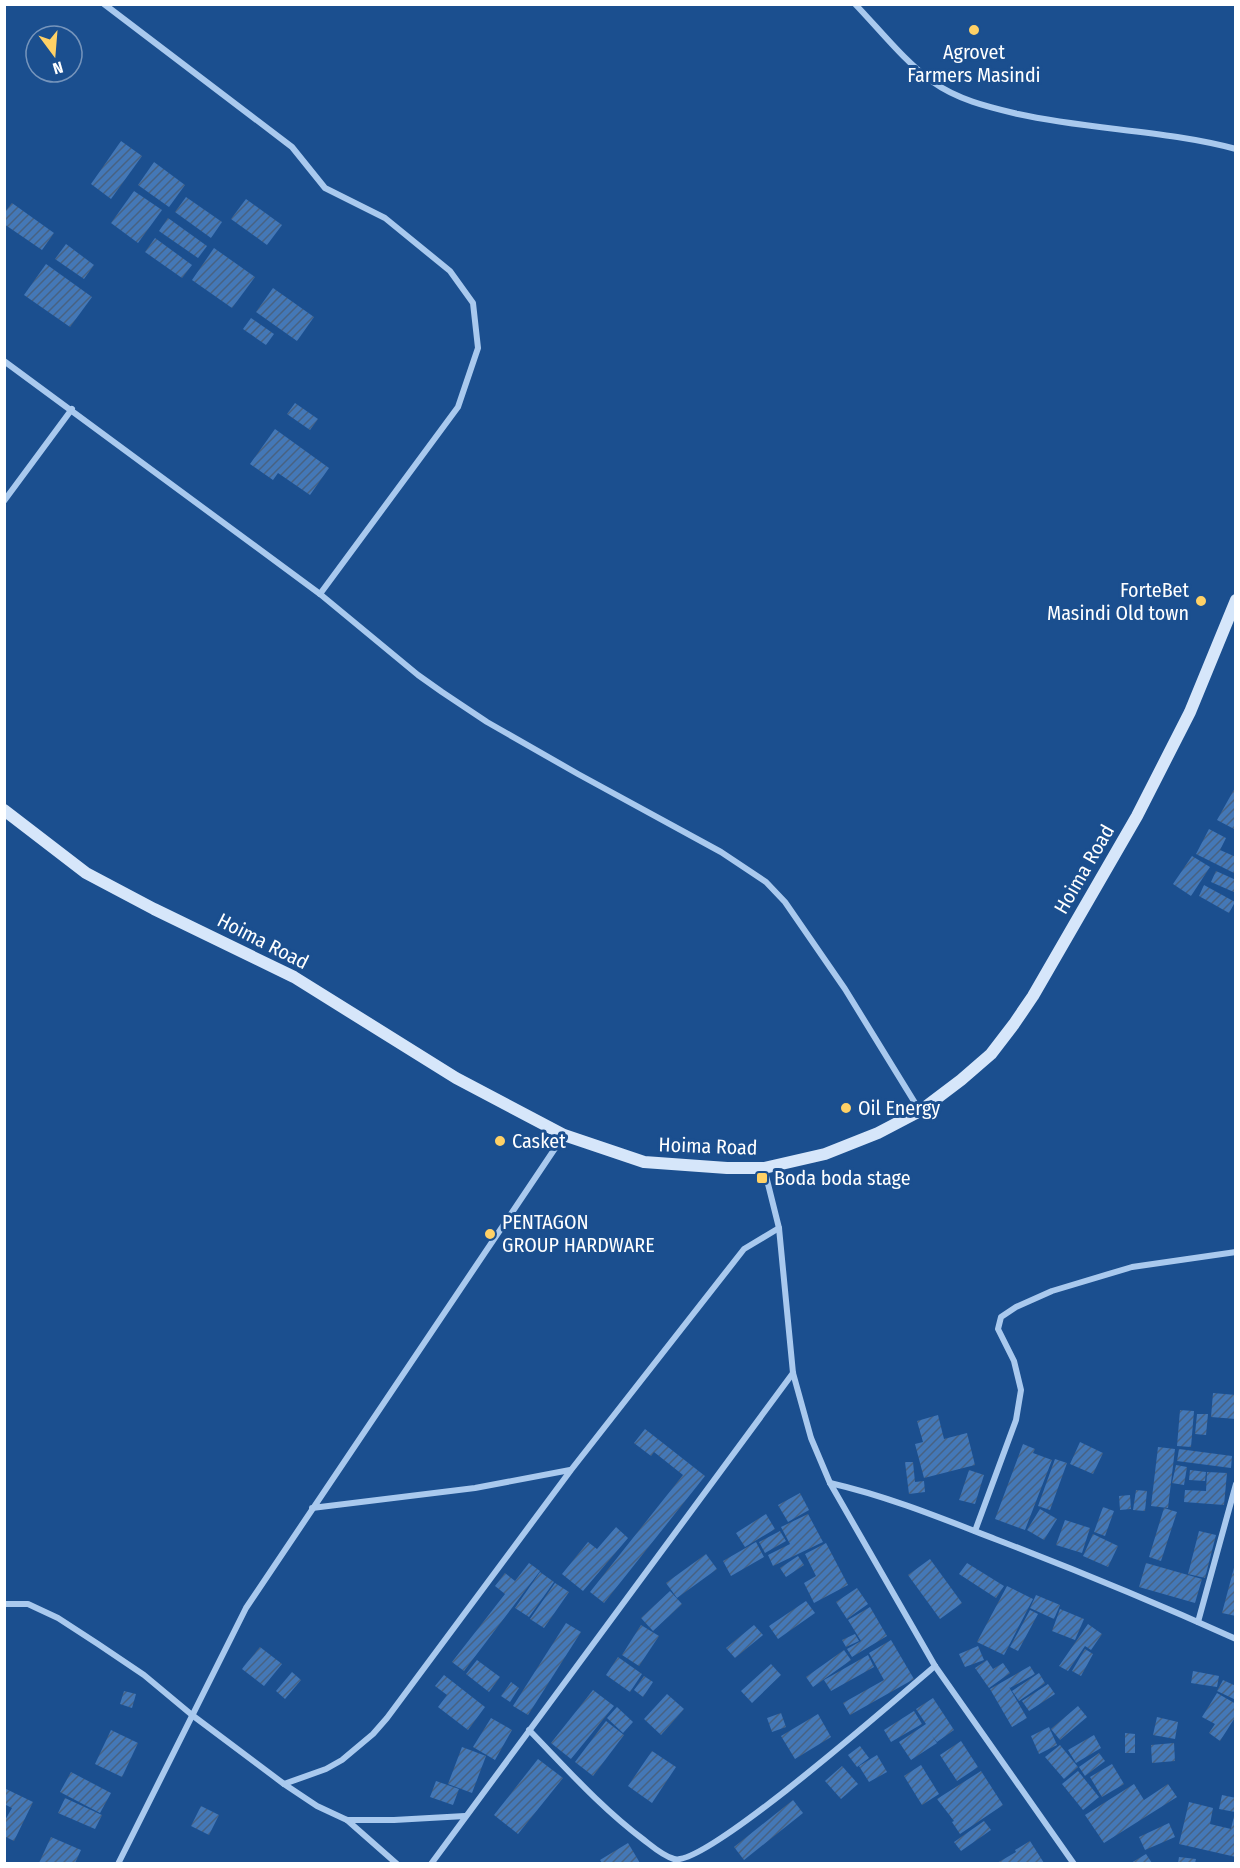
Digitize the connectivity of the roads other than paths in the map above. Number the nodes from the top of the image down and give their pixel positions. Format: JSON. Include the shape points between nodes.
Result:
{"nodes":[{"id":1,"x":104,"y":4,"type":"edge"},
{"id":2,"x":855,"y":4,"type":"edge"},
{"id":3,"x":1236,"y":149,"type":"edge"},
{"id":4,"x":4,"y":361,"type":"edge"},
{"id":5,"x":72,"y":409,"type":"junction"},
{"id":6,"x":4,"y":501,"type":"edge"},
{"id":7,"x":320,"y":594,"type":"junction"},
{"id":8,"x":1236,"y":600,"type":"edge"},
{"id":9,"x":1233,"y":616,"type":"edge"},
{"id":10,"x":4,"y":810,"type":"edge"},
{"id":11,"x":920,"y":1111,"type":"junction"},
{"id":12,"x":564,"y":1135,"type":"junction"},
{"id":13,"x":764,"y":1168,"type":"junction"},
{"id":14,"x":779,"y":1228,"type":"junction"},
{"id":15,"x":1236,"y":1252,"type":"edge"},
{"id":16,"x":792,"y":1373,"type":"junction"},
{"id":17,"x":571,"y":1470,"type":"junction"},
{"id":18,"x":830,"y":1483,"type":"junction"},
{"id":19,"x":1236,"y":1484,"type":"edge"},
{"id":20,"x":312,"y":1508,"type":"junction"},
{"id":21,"x":975,"y":1531,"type":"junction"},
{"id":22,"x":4,"y":1604,"type":"edge"},
{"id":23,"x":1198,"y":1622,"type":"junction"},
{"id":24,"x":1236,"y":1639,"type":"edge"},
{"id":25,"x":935,"y":1666,"type":"junction"},
{"id":26,"x":192,"y":1715,"type":"junction"},
{"id":27,"x":529,"y":1730,"type":"junction"},
{"id":28,"x":284,"y":1784,"type":"junction"},
{"id":29,"x":465,"y":1816,"type":"junction"},
{"id":30,"x":347,"y":1820,"type":"junction"},
{"id":31,"x":118,"y":1863,"type":"edge"},
{"id":32,"x":398,"y":1863,"type":"edge"},
{"id":33,"x":431,"y":1863,"type":"edge"},
{"id":34,"x":1074,"y":1863,"type":"edge"}],
"edges":[{"from":1,"to":7,"type":"street","via":[[292,147],[325,188],[385,218],[450,271],[473,303],[478,348],[458,407]]},
{"from":2,"to":3,"type":"street","via":[[927,77],[970,101],[1040,119]]},
{"from":4,"to":5,"type":"street"},
{"from":5,"to":6,"type":"street"},
{"from":5,"to":7,"type":"street"},
{"from":7,"to":11,"type":"street","via":[[418,675],[487,722],[721,852],[766,882],[785,902],[845,989]]},
{"from":8,"to":9,"type":"main road","name":"Hoima Road"},
{"from":9,"to":11,"type":"main road","name":"Hoima Road","via":[[1137,816],[1033,996],[991,1054]]},
{"from":10,"to":12,"type":"main road","name":"Hoima Road","via":[[86,873],[294,977],[456,1078]]},
{"from":11,"to":13,"type":"main road","name":"Hoima Road","via":[[825,1154]]},
{"from":12,"to":13,"type":"main road","name":"Hoima Road","via":[[644,1162]]},
{"from":12,"to":20,"type":"street"},
{"from":13,"to":14,"type":"street"},
{"from":14,"to":16,"type":"street"},
{"from":14,"to":17,"type":"street","via":[[744,1249]]},
{"from":15,"to":21,"type":"street","via":[[1132,1267],[1052,1292],[1000,1317],[998,1329],[1014,1361],[1021,1390],[1016,1420]]},
{"from":16,"to":18,"type":"street","via":[[811,1438]]},
{"from":16,"to":27,"type":"street"},
{"from":17,"to":20,"type":"street","via":[[475,1488]]},
{"from":17,"to":28,"type":"street","via":[[373,1734],[326,1769]]},
{"from":18,"to":21,"type":"street","via":[[871,1492]]},
{"from":18,"to":25,"type":"street"},
{"from":19,"to":23,"type":"street"},
{"from":20,"to":26,"type":"street","via":[[246,1608]]},
{"from":21,"to":23,"type":"street"},
{"from":22,"to":26,"type":"street","via":[[28,1604],[58,1618],[144,1675]]},
{"from":23,"to":24,"type":"street"},
{"from":25,"to":27,"type":"street","via":[[831,1755],[704,1849],[683,1860],[662,1854],[615,1818]]},
{"from":25,"to":34,"type":"street"},
{"from":26,"to":28,"type":"street"},
{"from":26,"to":31,"type":"street"},
{"from":27,"to":29,"type":"street"},
{"from":28,"to":30,"type":"street"},
{"from":29,"to":30,"type":"street"},
{"from":29,"to":33,"type":"street"},
{"from":30,"to":32,"type":"street"}]}
